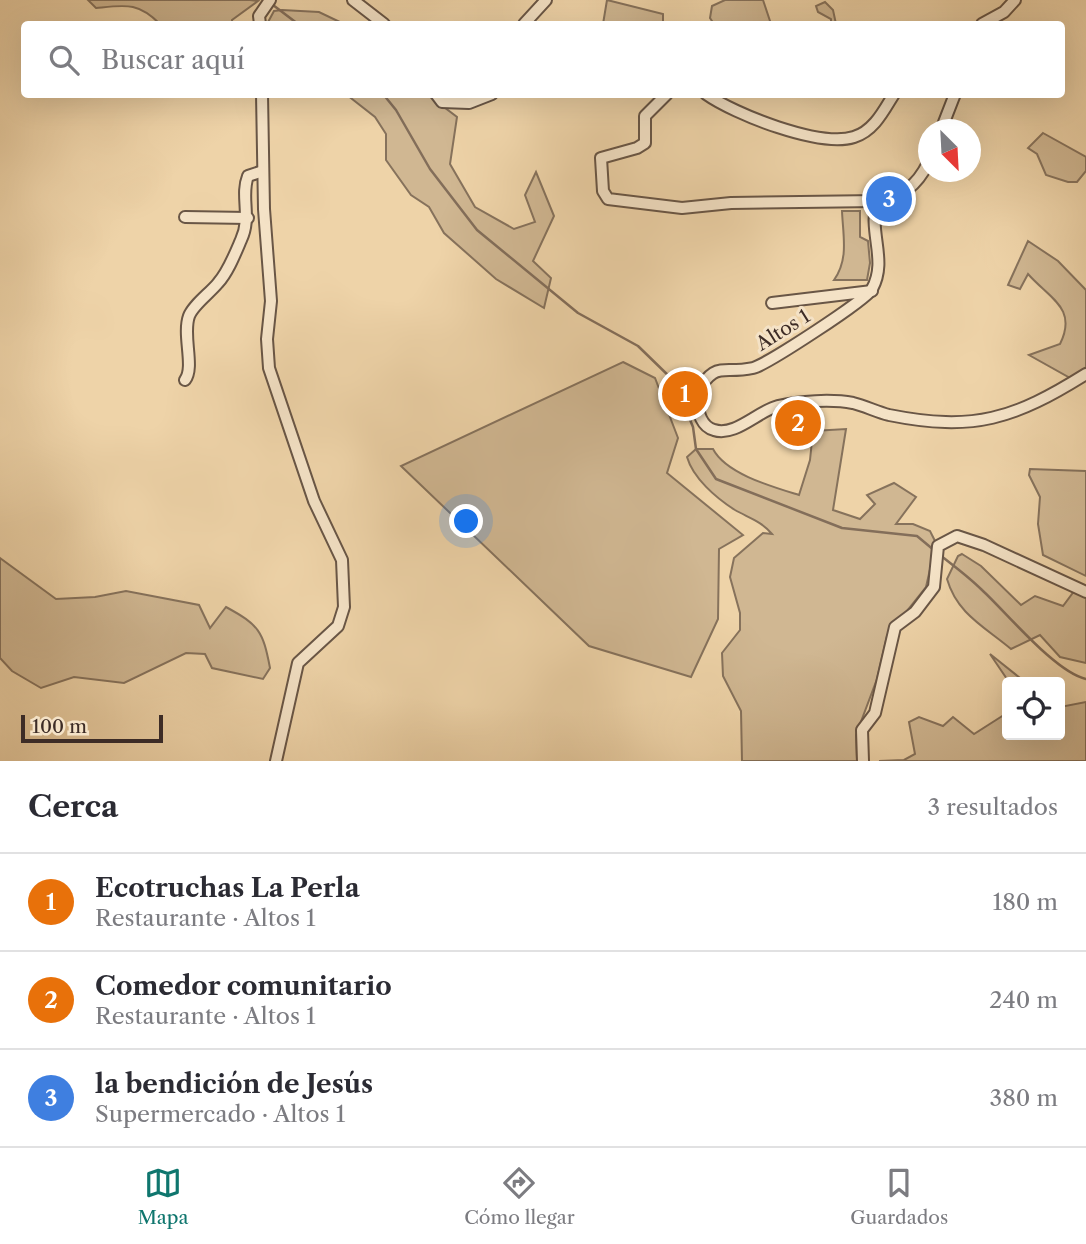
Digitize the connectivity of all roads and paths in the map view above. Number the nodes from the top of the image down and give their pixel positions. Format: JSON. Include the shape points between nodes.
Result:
{"nodes":[{"id":1,"x":353,"y":0,"type":"edge"},
{"id":2,"x":546,"y":0,"type":"edge"},
{"id":3,"x":1015,"y":0,"type":"edge"},
{"id":4,"x":267,"y":2,"type":"edge"},
{"id":5,"x":260,"y":21,"type":"edge"},
{"id":6,"x":380,"y":21,"type":"edge"},
{"id":7,"x":527,"y":21,"type":"edge"},
{"id":8,"x":988,"y":21,"type":"edge"},
{"id":9,"x":262,"y":98,"type":"edge"},
{"id":10,"x":439,"y":98,"type":"edge"},
{"id":11,"x":482,"y":98,"type":"edge"},
{"id":12,"x":663,"y":98,"type":"edge"},
{"id":13,"x":711,"y":98,"type":"edge"},
{"id":14,"x":891,"y":98,"type":"edge"},
{"id":15,"x":953,"y":98,"type":"edge"},
{"id":16,"x":945,"y":119,"type":"edge"},
{"id":17,"x":263,"y":171,"type":"junction"},
{"id":18,"x":918,"y":180,"type":"edge"},
{"id":19,"x":877,"y":201,"type":"junction"},
{"id":20,"x":185,"y":216,"type":"dead end"},
{"id":21,"x":248,"y":218,"type":"junction"},
{"id":22,"x":872,"y":291,"type":"junction"},
{"id":23,"x":772,"y":303,"type":"dead end"},
{"id":24,"x":1086,"y":374,"type":"edge"},
{"id":25,"x":185,"y":380,"type":"dead end"},
{"id":26,"x":1086,"y":592,"type":"edge"},
{"id":27,"x":276,"y":761,"type":"edge"},
{"id":28,"x":863,"y":761,"type":"edge"}],
"edges":[{"from":1,"to":6,"type":"street"},
{"from":2,"to":7,"type":"street"},
{"from":3,"to":8,"type":"street"},
{"from":4,"to":5,"type":"street"},
{"from":9,"to":17,"type":"street"},
{"from":10,"to":11,"type":"street","via":[[469,103]]},
{"from":12,"to":19,"type":"street","via":[[645,116],[645,142],[601,158],[608,200],[682,208],[731,202]]},
{"from":13,"to":14,"type":"street","via":[[756,120],[828,139],[854,137],[870,129]]},
{"from":15,"to":16,"type":"street"},
{"from":17,"to":21,"type":"street","via":[[248,176],[245,183]]},
{"from":17,"to":27,"type":"street","via":[[271,301],[269,368],[314,501],[342,560],[344,607],[338,626],[298,663]]},
{"from":18,"to":19,"type":"street"},
{"from":19,"to":22,"type":"street","via":[[872,219],[879,250]]},
{"from":20,"to":21,"type":"street"},
{"from":21,"to":25,"type":"street","via":[[220,281],[189,314]]},
{"from":22,"to":23,"type":"street"},
{"from":22,"to":24,"type":"street","name":"Altos 1","via":[[773,359],[707,376],[695,395],[702,420],[719,432],[778,406],[842,403],[928,422],[961,423],[1041,402]]},
{"from":26,"to":28,"type":"street","via":[[957,536],[939,547],[934,587],[915,612],[895,627],[875,713],[862,730]]}]}
